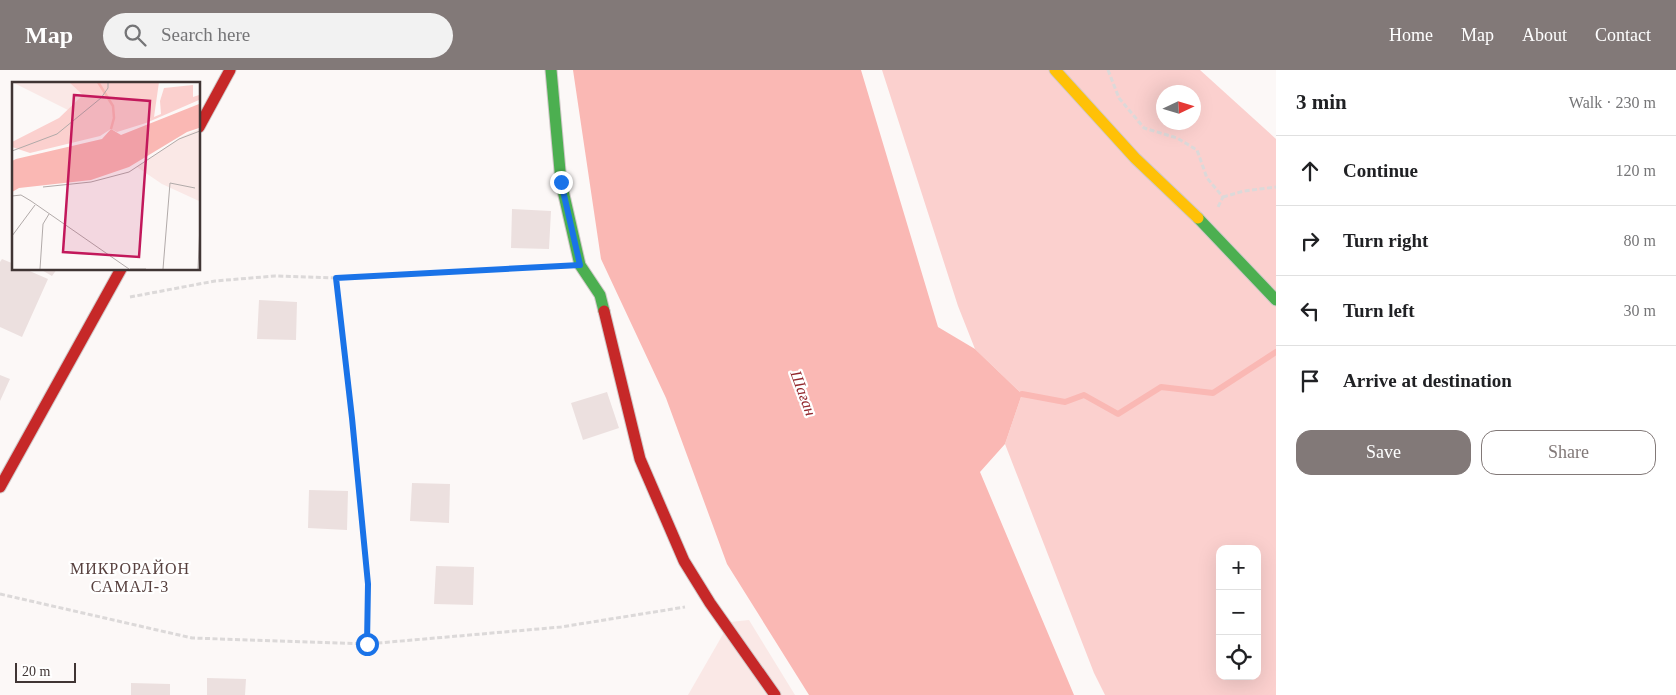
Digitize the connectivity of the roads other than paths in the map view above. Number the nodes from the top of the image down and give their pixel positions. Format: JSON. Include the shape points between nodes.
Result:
{"nodes":[{"id":1,"x":230,"y":70,"type":"edge"},
{"id":2,"x":551,"y":70,"type":"edge"},
{"id":3,"x":1055,"y":70,"type":"edge"},
{"id":4,"x":200,"y":125,"type":"edge"},
{"id":5,"x":120,"y":270,"type":"edge"},
{"id":6,"x":1276,"y":300,"type":"edge"},
{"id":7,"x":0,"y":487,"type":"edge"},
{"id":8,"x":774,"y":695,"type":"edge"}],
"edges":[{"from":1,"to":4,"type":"street"},
{"from":2,"to":8,"type":"street","via":[[561,182],[580,265],[600,295],[640,459],[684,561]]},
{"from":3,"to":6,"type":"street","via":[[1135,158]]},
{"from":5,"to":7,"type":"street"}]}
